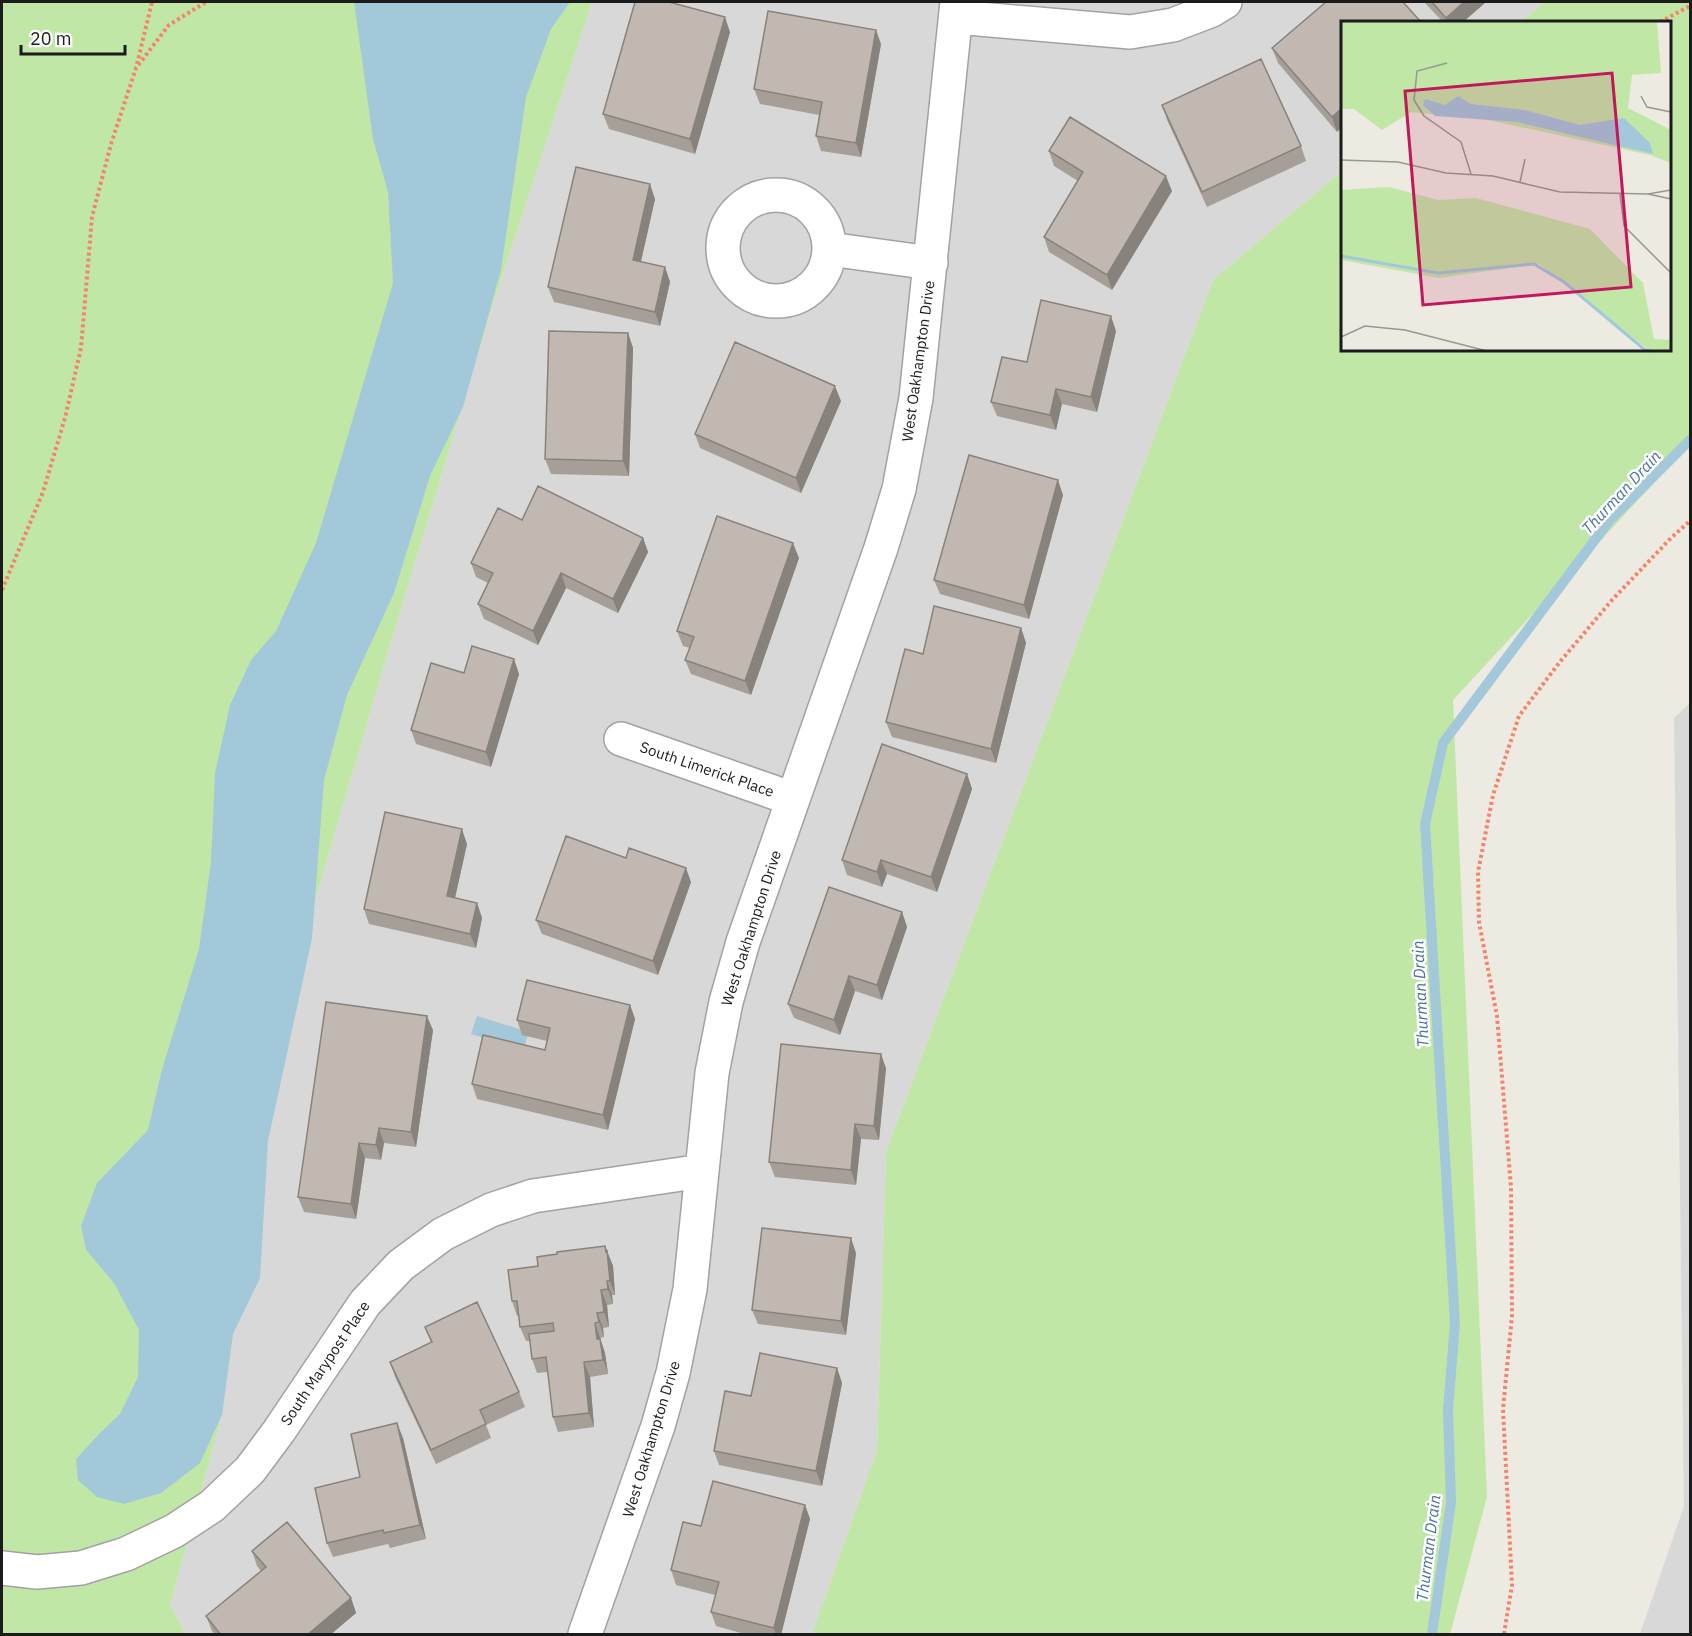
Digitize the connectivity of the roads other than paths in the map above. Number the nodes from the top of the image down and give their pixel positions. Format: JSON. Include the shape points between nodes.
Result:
{"nodes":[{"id":1,"x":1225,"y":2,"type":"edge"},
{"id":2,"x":957,"y":9,"type":"edge"},
{"id":3,"x":829,"y":249,"type":"dead end"},
{"id":4,"x":931,"y":263,"type":"junction"},
{"id":5,"x":621,"y":739,"type":"dead end"},
{"id":6,"x":793,"y":799,"type":"junction"},
{"id":7,"x":702,"y":1171,"type":"junction"},
{"id":8,"x":2,"y":1568,"type":"edge"},
{"id":9,"x":585,"y":1635,"type":"edge"}],
"edges":[{"from":1,"to":2,"type":"street","via":[[1173,25],[1130,32]]},
{"from":2,"to":4,"type":"street","name":"West Oakhampton Drive"},
{"from":3,"to":4,"type":"street","name":"West Oakhampton Drive"},
{"from":4,"to":6,"type":"street","name":"West Oakhampton Drive","via":[[916,398],[899,489]]},
{"from":5,"to":6,"type":"street","name":"South Limerick Place"},
{"from":6,"to":7,"type":"street","name":"West Oakhampton Drive","via":[[726,1002],[712,1073]]},
{"from":7,"to":8,"type":"street","name":"South Marypost Place","via":[[533,1196],[491,1210],[443,1234],[401,1265],[365,1303],[250,1470],[212,1506],[174,1531],[126,1554],[81,1568],[37,1572]]},
{"from":7,"to":9,"type":"street","name":"West Oakhampton Drive","via":[[690,1289],[674,1372]]}]}
